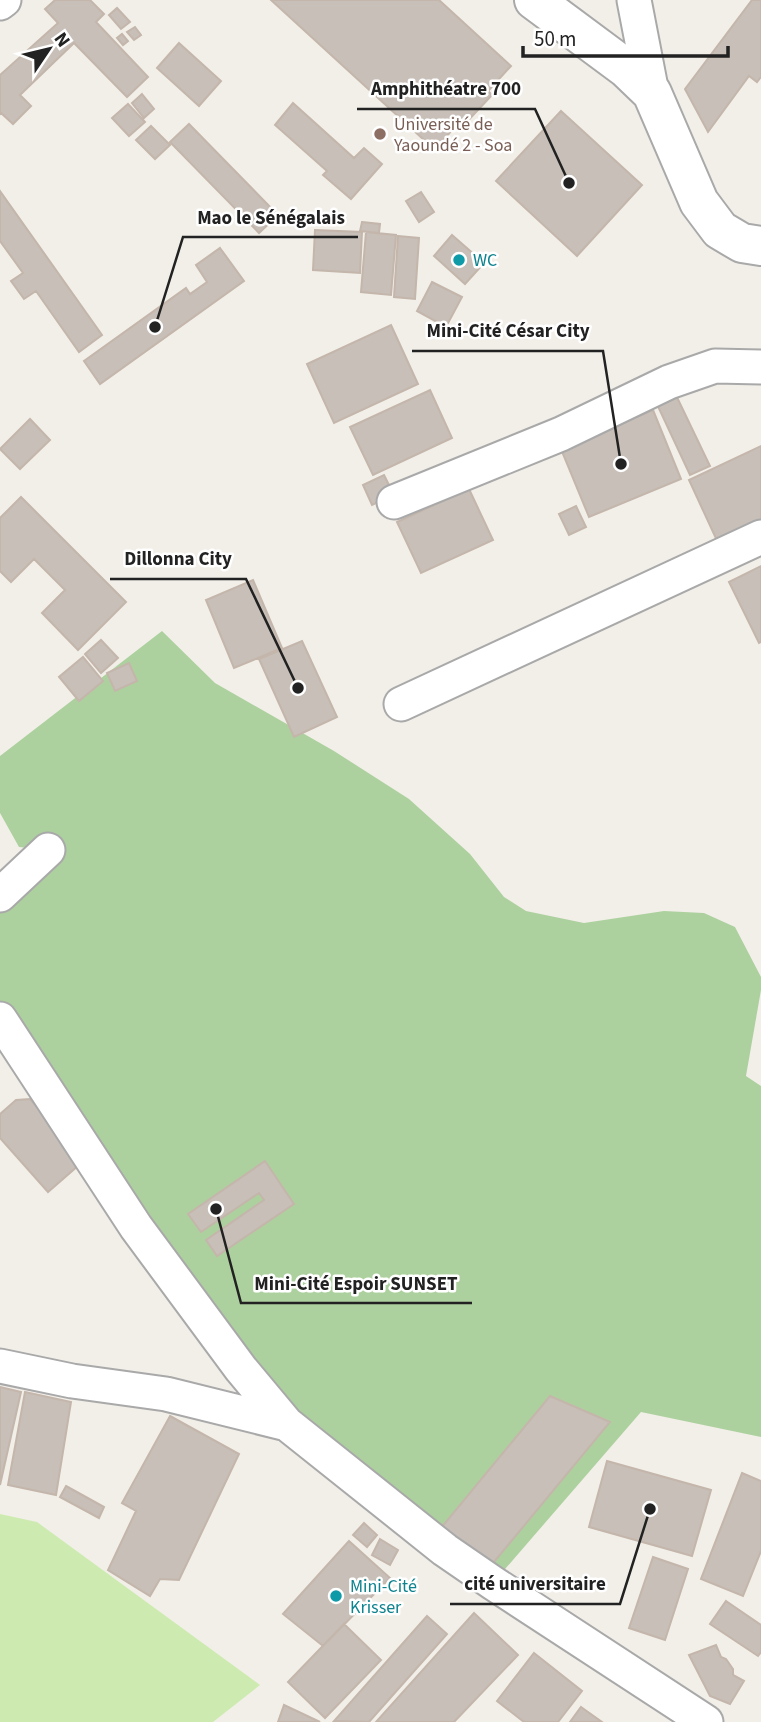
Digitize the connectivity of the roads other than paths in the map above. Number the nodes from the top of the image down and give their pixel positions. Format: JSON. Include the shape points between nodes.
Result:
{"nodes":[{"id":1,"x":534,"y":0,"type":"edge"},
{"id":2,"x":634,"y":0,"type":"edge"},
{"id":3,"x":652,"y":93,"type":"junction"},
{"id":4,"x":761,"y":246,"type":"edge"},
{"id":5,"x":761,"y":367,"type":"edge"},
{"id":6,"x":394,"y":502,"type":"dead end"},
{"id":7,"x":761,"y":537,"type":"edge"},
{"id":8,"x":401,"y":704,"type":"dead end"},
{"id":9,"x":48,"y":850,"type":"dead end"},
{"id":10,"x":0,"y":895,"type":"edge"},
{"id":11,"x":0,"y":1019,"type":"edge"},
{"id":12,"x":0,"y":1366,"type":"edge"},
{"id":13,"x":287,"y":1424,"type":"junction"},
{"id":14,"x":706,"y":1722,"type":"edge"}],
"edges":[{"from":1,"to":3,"type":"street"},
{"from":2,"to":3,"type":"street"},
{"from":3,"to":4,"type":"street","via":[[699,202],[720,230],[742,243]]},
{"from":5,"to":6,"type":"street","via":[[715,366],[669,382],[561,434]]},
{"from":7,"to":8,"type":"street"},
{"from":9,"to":10,"type":"street"},
{"from":11,"to":13,"type":"street","via":[[136,1227]]},
{"from":12,"to":13,"type":"street","via":[[166,1394]]},
{"from":13,"to":14,"type":"street","via":[[445,1550]]}]}
